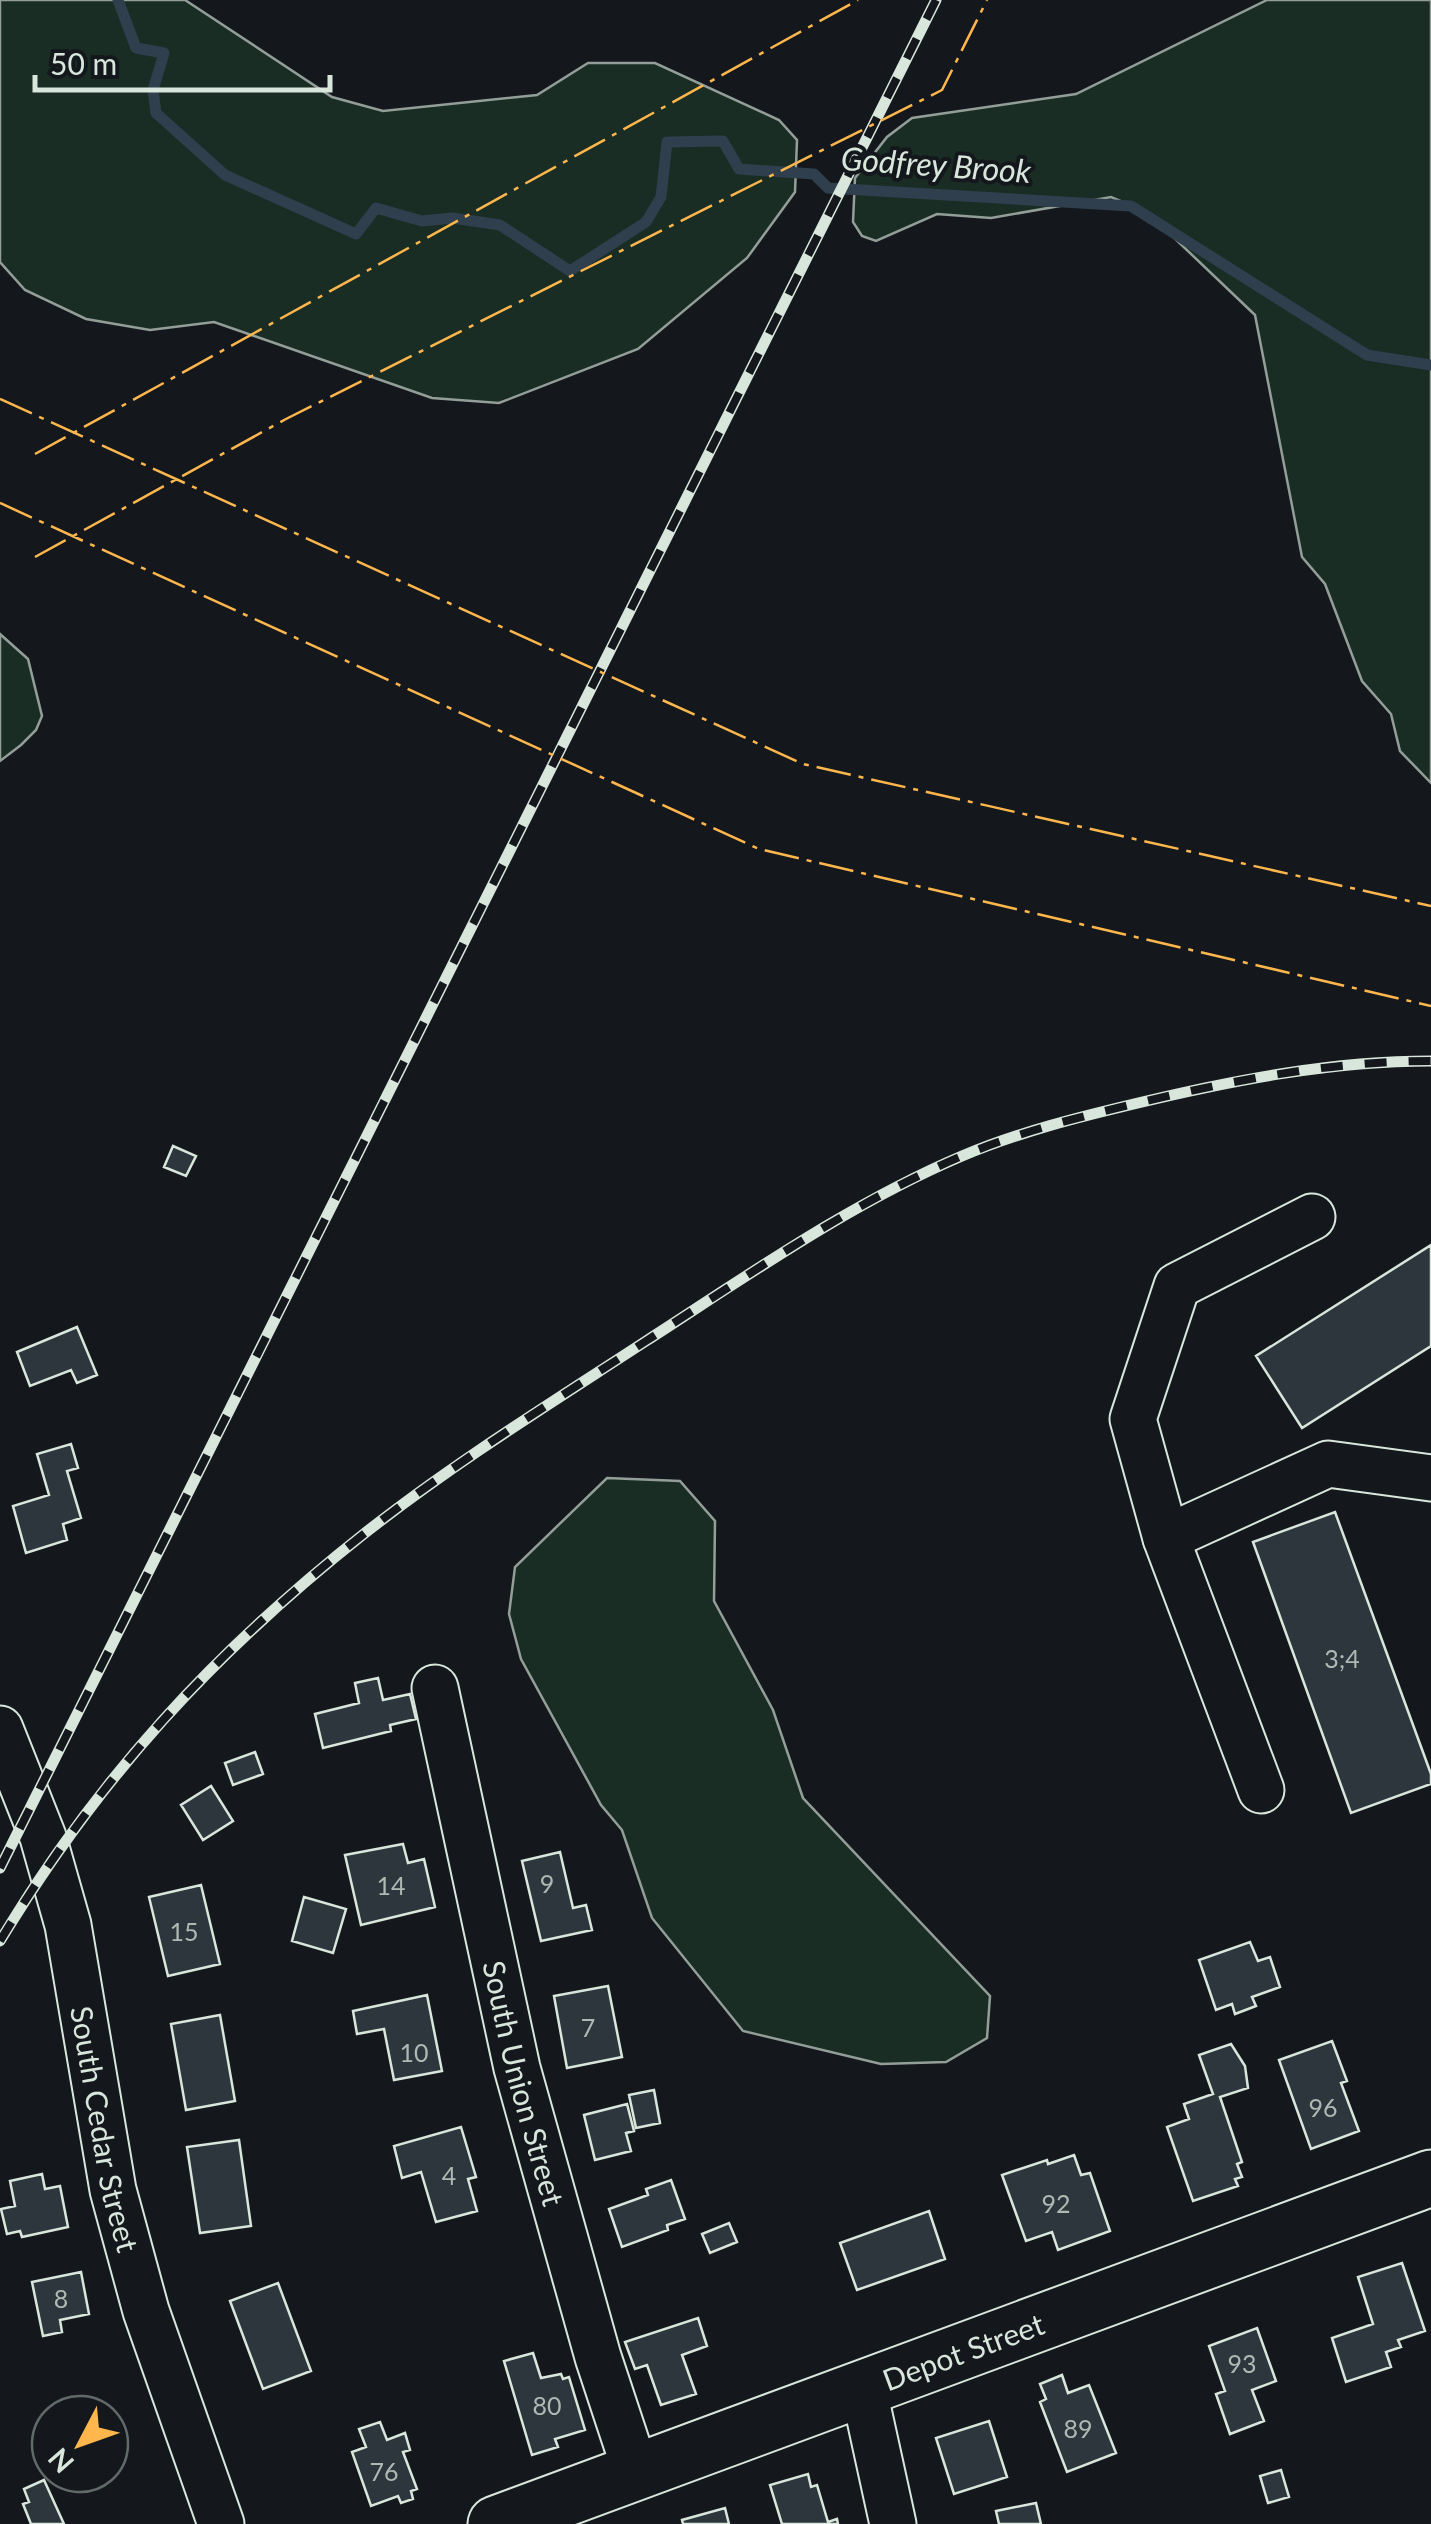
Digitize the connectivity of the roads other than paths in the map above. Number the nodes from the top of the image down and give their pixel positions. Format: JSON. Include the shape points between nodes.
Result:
{"nodes":[{"id":1,"x":1312,"y":1217,"type":"dead end"},
{"id":2,"x":1431,"y":1478,"type":"edge"},
{"id":3,"x":1166,"y":1538,"type":"junction"},
{"id":4,"x":435,"y":1688,"type":"dead end"},
{"id":5,"x":1,"y":1735,"type":"edge"},
{"id":6,"x":1261,"y":1790,"type":"dead end"},
{"id":7,"x":1431,"y":2178,"type":"edge"},
{"id":8,"x":863,"y":2387,"type":"junction"},
{"id":9,"x":636,"y":2472,"type":"junction"},
{"id":10,"x":221,"y":2524,"type":"edge"},
{"id":11,"x":496,"y":2524,"type":"edge"},
{"id":12,"x":893,"y":2524,"type":"edge"}],
"edges":[{"from":1,"to":3,"type":"street","via":[[1178,1286],[1133,1419]]},
{"from":2,"to":3,"type":"street","via":[[1328,1464]]},
{"from":3,"to":6,"type":"street"},
{"from":4,"to":9,"type":"street","name":"South Union Street","via":[[517,2068]]},
{"from":5,"to":10,"type":"street","name":"South Cedar Street","via":[[43,1837],[68,1926],[106,2154],[146,2311]]},
{"from":7,"to":8,"type":"main road","name":"Depot Street"},
{"from":8,"to":9,"type":"main road","name":"Depot Street"},
{"from":8,"to":12,"type":"street"},
{"from":9,"to":11,"type":"main road","name":"Depot Street"}]}
